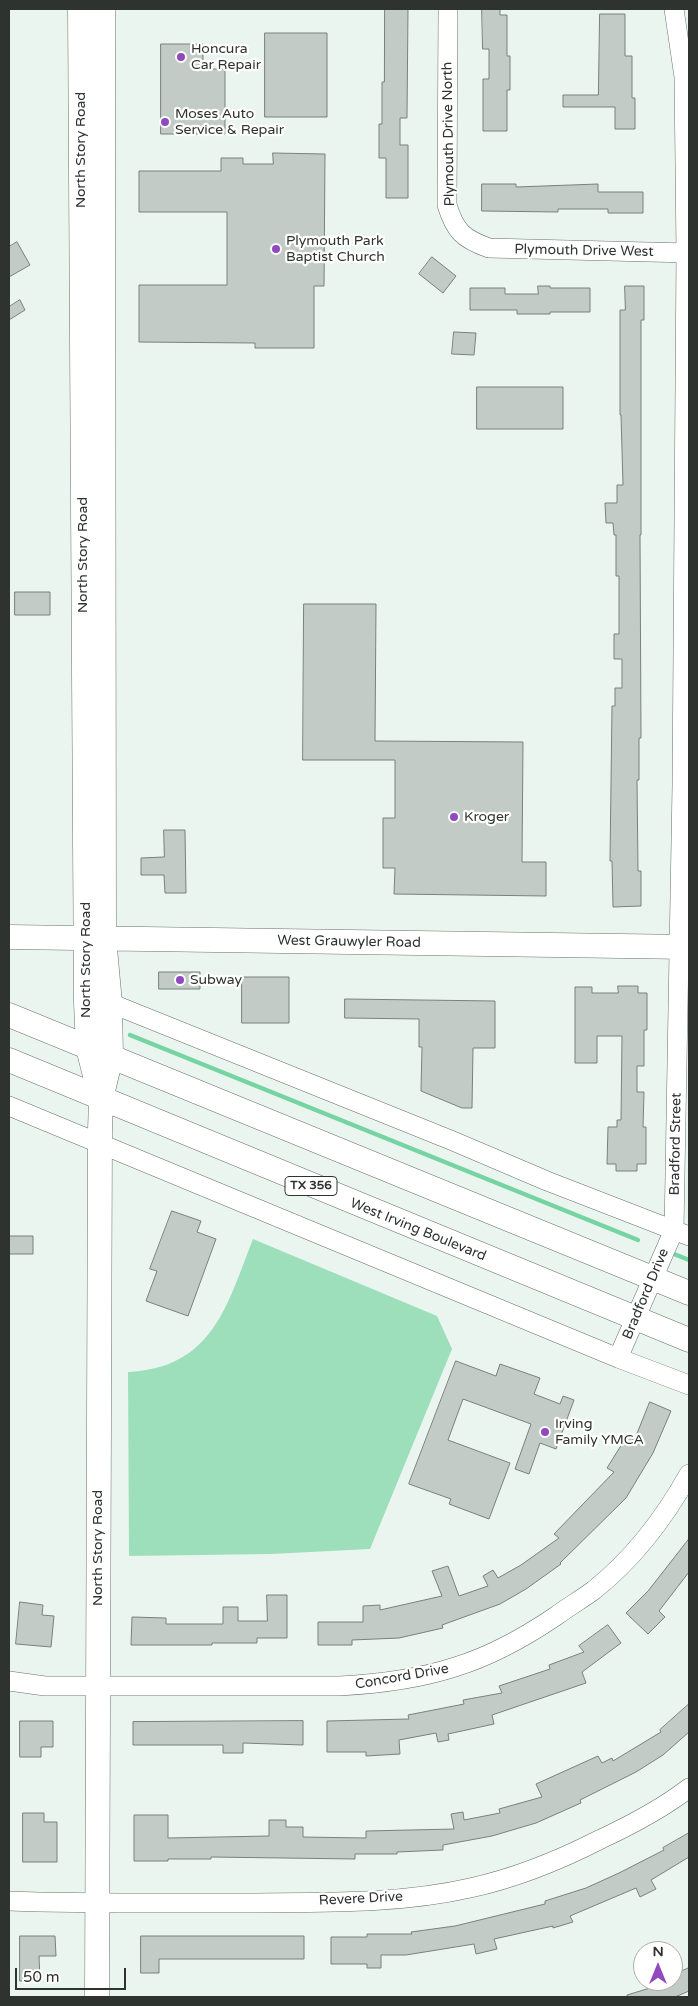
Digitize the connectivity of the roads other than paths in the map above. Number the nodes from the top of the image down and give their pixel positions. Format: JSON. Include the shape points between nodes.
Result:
{"nodes":[{"id":1,"x":80,"y":9,"type":"edge"},
{"id":2,"x":102,"y":9,"type":"edge"},
{"id":3,"x":448,"y":9,"type":"edge"},
{"id":4,"x":674,"y":9,"type":"edge"},
{"id":5,"x":479,"y":245,"type":"joint"},
{"id":6,"x":688,"y":253,"type":"edge"},
{"id":7,"x":92,"y":409,"type":"junction"},
{"id":8,"x":9,"y":937,"type":"edge"},
{"id":9,"x":95,"y":938,"type":"junction"},
{"id":10,"x":684,"y":947,"type":"edge"},
{"id":11,"x":110,"y":1003,"type":"junction"},
{"id":12,"x":9,"y":1015,"type":"edge"},
{"id":13,"x":88,"y":1048,"type":"junction"},
{"id":14,"x":111,"y":1057,"type":"junction"},
{"id":15,"x":9,"y":1060,"type":"edge"},
{"id":16,"x":101,"y":1099,"type":"junction"},
{"id":17,"x":9,"y":1106,"type":"edge"},
{"id":18,"x":100,"y":1144,"type":"junction"},
{"id":19,"x":682,"y":1233,"type":"edge"},
{"id":20,"x":652,"y":1278,"type":"junction"},
{"id":21,"x":689,"y":1293,"type":"edge"},
{"id":22,"x":635,"y":1319,"type":"junction"},
{"id":23,"x":689,"y":1340,"type":"edge"},
{"id":24,"x":618,"y":1358,"type":"junction"},
{"id":25,"x":689,"y":1385,"type":"edge"},
{"id":26,"x":689,"y":1474,"type":"edge"},
{"id":27,"x":9,"y":1681,"type":"edge"},
{"id":28,"x":98,"y":1686,"type":"junction"},
{"id":29,"x":689,"y":1788,"type":"edge"},
{"id":30,"x":9,"y":1901,"type":"edge"},
{"id":31,"x":97,"y":1904,"type":"junction"},
{"id":32,"x":97,"y":1997,"type":"edge"}],
"edges":[{"from":1,"to":7,"type":"main road","name":"North Story Road"},
{"from":2,"to":7,"type":"main road","name":"North Story Road"},
{"from":3,"to":5,"type":"street","name":"Plymouth Drive North","via":[[447,205],[459,232]]},
{"from":4,"to":6,"type":"street","name":"Bradford Street","via":[[684,77]]},
{"from":5,"to":6,"type":"street","name":"Plymouth Drive West","via":[[488,248]]},
{"from":6,"to":10,"type":"street","name":"Bradford Street","via":[[682,776]]},
{"from":7,"to":9,"type":"main road","name":"North Story Road"},
{"from":8,"to":9,"type":"main road","name":"West Grauwyler Road"},
{"from":9,"to":10,"type":"main road","name":"West Grauwyler Road"},
{"from":9,"to":11,"type":"main road","name":"North Story Road"},
{"from":9,"to":13,"type":"main road","name":"North Story Road"},
{"from":10,"to":19,"type":"street","name":"Bradford Street"},
{"from":11,"to":14,"type":"main road","name":"North Story Road"},
{"from":11,"to":19,"type":"street"},
{"from":12,"to":13,"type":"main road"},
{"from":13,"to":14,"type":"main road"},
{"from":13,"to":16,"type":"main road","name":"North Story Road"},
{"from":14,"to":16,"type":"main road","name":"North Story Road"},
{"from":14,"to":20,"type":"main road"},
{"from":15,"to":16,"type":"main road","name":"West Irving Boulevard","number":"TX 356"},
{"from":16,"to":18,"type":"main road","name":"North Story Road"},
{"from":16,"to":22,"type":"main road","name":"West Irving Boulevard","number":"TX 356"},
{"from":17,"to":18,"type":"street"},
{"from":18,"to":24,"type":"street"},
{"from":18,"to":28,"type":"main road","name":"North Story Road"},
{"from":19,"to":20,"type":"street","name":"Bradford Drive"},
{"from":20,"to":21,"type":"main road"},
{"from":20,"to":22,"type":"street","name":"Bradford Drive"},
{"from":22,"to":23,"type":"main road","name":"West Irving Boulevard","number":"TX 356"},
{"from":22,"to":24,"type":"street","name":"Bradford Drive"},
{"from":24,"to":25,"type":"street"},
{"from":26,"to":28,"type":"street","name":"Concord Drive","via":[[631,1556],[594,1590],[534,1631],[455,1667],[366,1685]]},
{"from":27,"to":28,"type":"street","name":"Concord Drive","via":[[45,1686]]},
{"from":28,"to":31,"type":"main road","name":"North Story Road"},
{"from":29,"to":31,"type":"street","name":"Revere Drive","via":[[632,1824],[581,1849],[536,1868],[470,1888],[346,1902]]},
{"from":30,"to":31,"type":"street","name":"Revere Drive"},
{"from":31,"to":32,"type":"main road","name":"North Story Road"}]}
